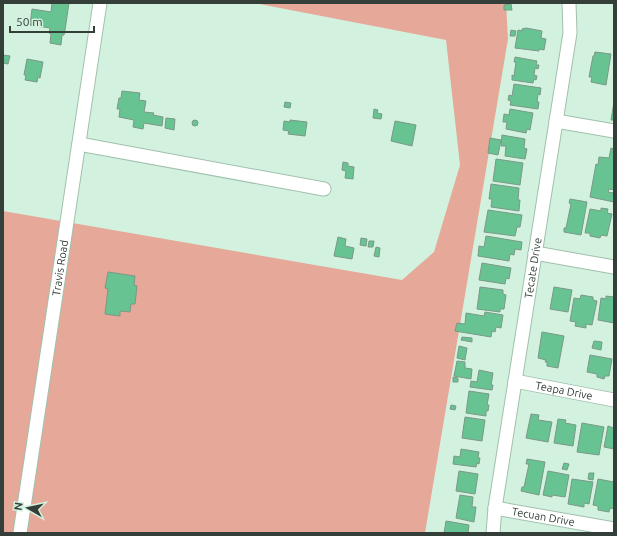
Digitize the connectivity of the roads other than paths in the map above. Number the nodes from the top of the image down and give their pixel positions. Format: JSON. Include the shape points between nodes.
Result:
{"nodes":[{"id":1,"x":100,"y":3,"type":"edge"},
{"id":2,"x":569,"y":3,"type":"edge"},
{"id":3,"x":556,"y":121,"type":"junction"},
{"id":4,"x":614,"y":132,"type":"edge"},
{"id":5,"x":79,"y":144,"type":"junction"},
{"id":6,"x":324,"y":189,"type":"dead end"},
{"id":7,"x":535,"y":254,"type":"junction"},
{"id":8,"x":614,"y":267,"type":"edge"},
{"id":9,"x":515,"y":381,"type":"junction"},
{"id":10,"x":614,"y":400,"type":"edge"},
{"id":11,"x":495,"y":508,"type":"junction"},
{"id":12,"x":614,"y":529,"type":"edge"},
{"id":13,"x":20,"y":533,"type":"edge"},
{"id":14,"x":494,"y":533,"type":"edge"}],
"edges":[{"from":1,"to":5,"type":"street","name":"Travis Road"},
{"from":2,"to":3,"type":"street","name":"Tecate Drive","via":[[570,33]]},
{"from":3,"to":4,"type":"street"},
{"from":3,"to":7,"type":"street","name":"Tecate Drive"},
{"from":5,"to":6,"type":"street"},
{"from":5,"to":13,"type":"street","name":"Travis Road"},
{"from":7,"to":8,"type":"street"},
{"from":7,"to":9,"type":"street","name":"Tecate Drive"},
{"from":9,"to":10,"type":"street","name":"Teapa Drive"},
{"from":9,"to":11,"type":"street","name":"Tecate Drive"},
{"from":11,"to":12,"type":"street","name":"Tecuan Drive"},
{"from":11,"to":14,"type":"street","name":"Tecate Drive"}]}
